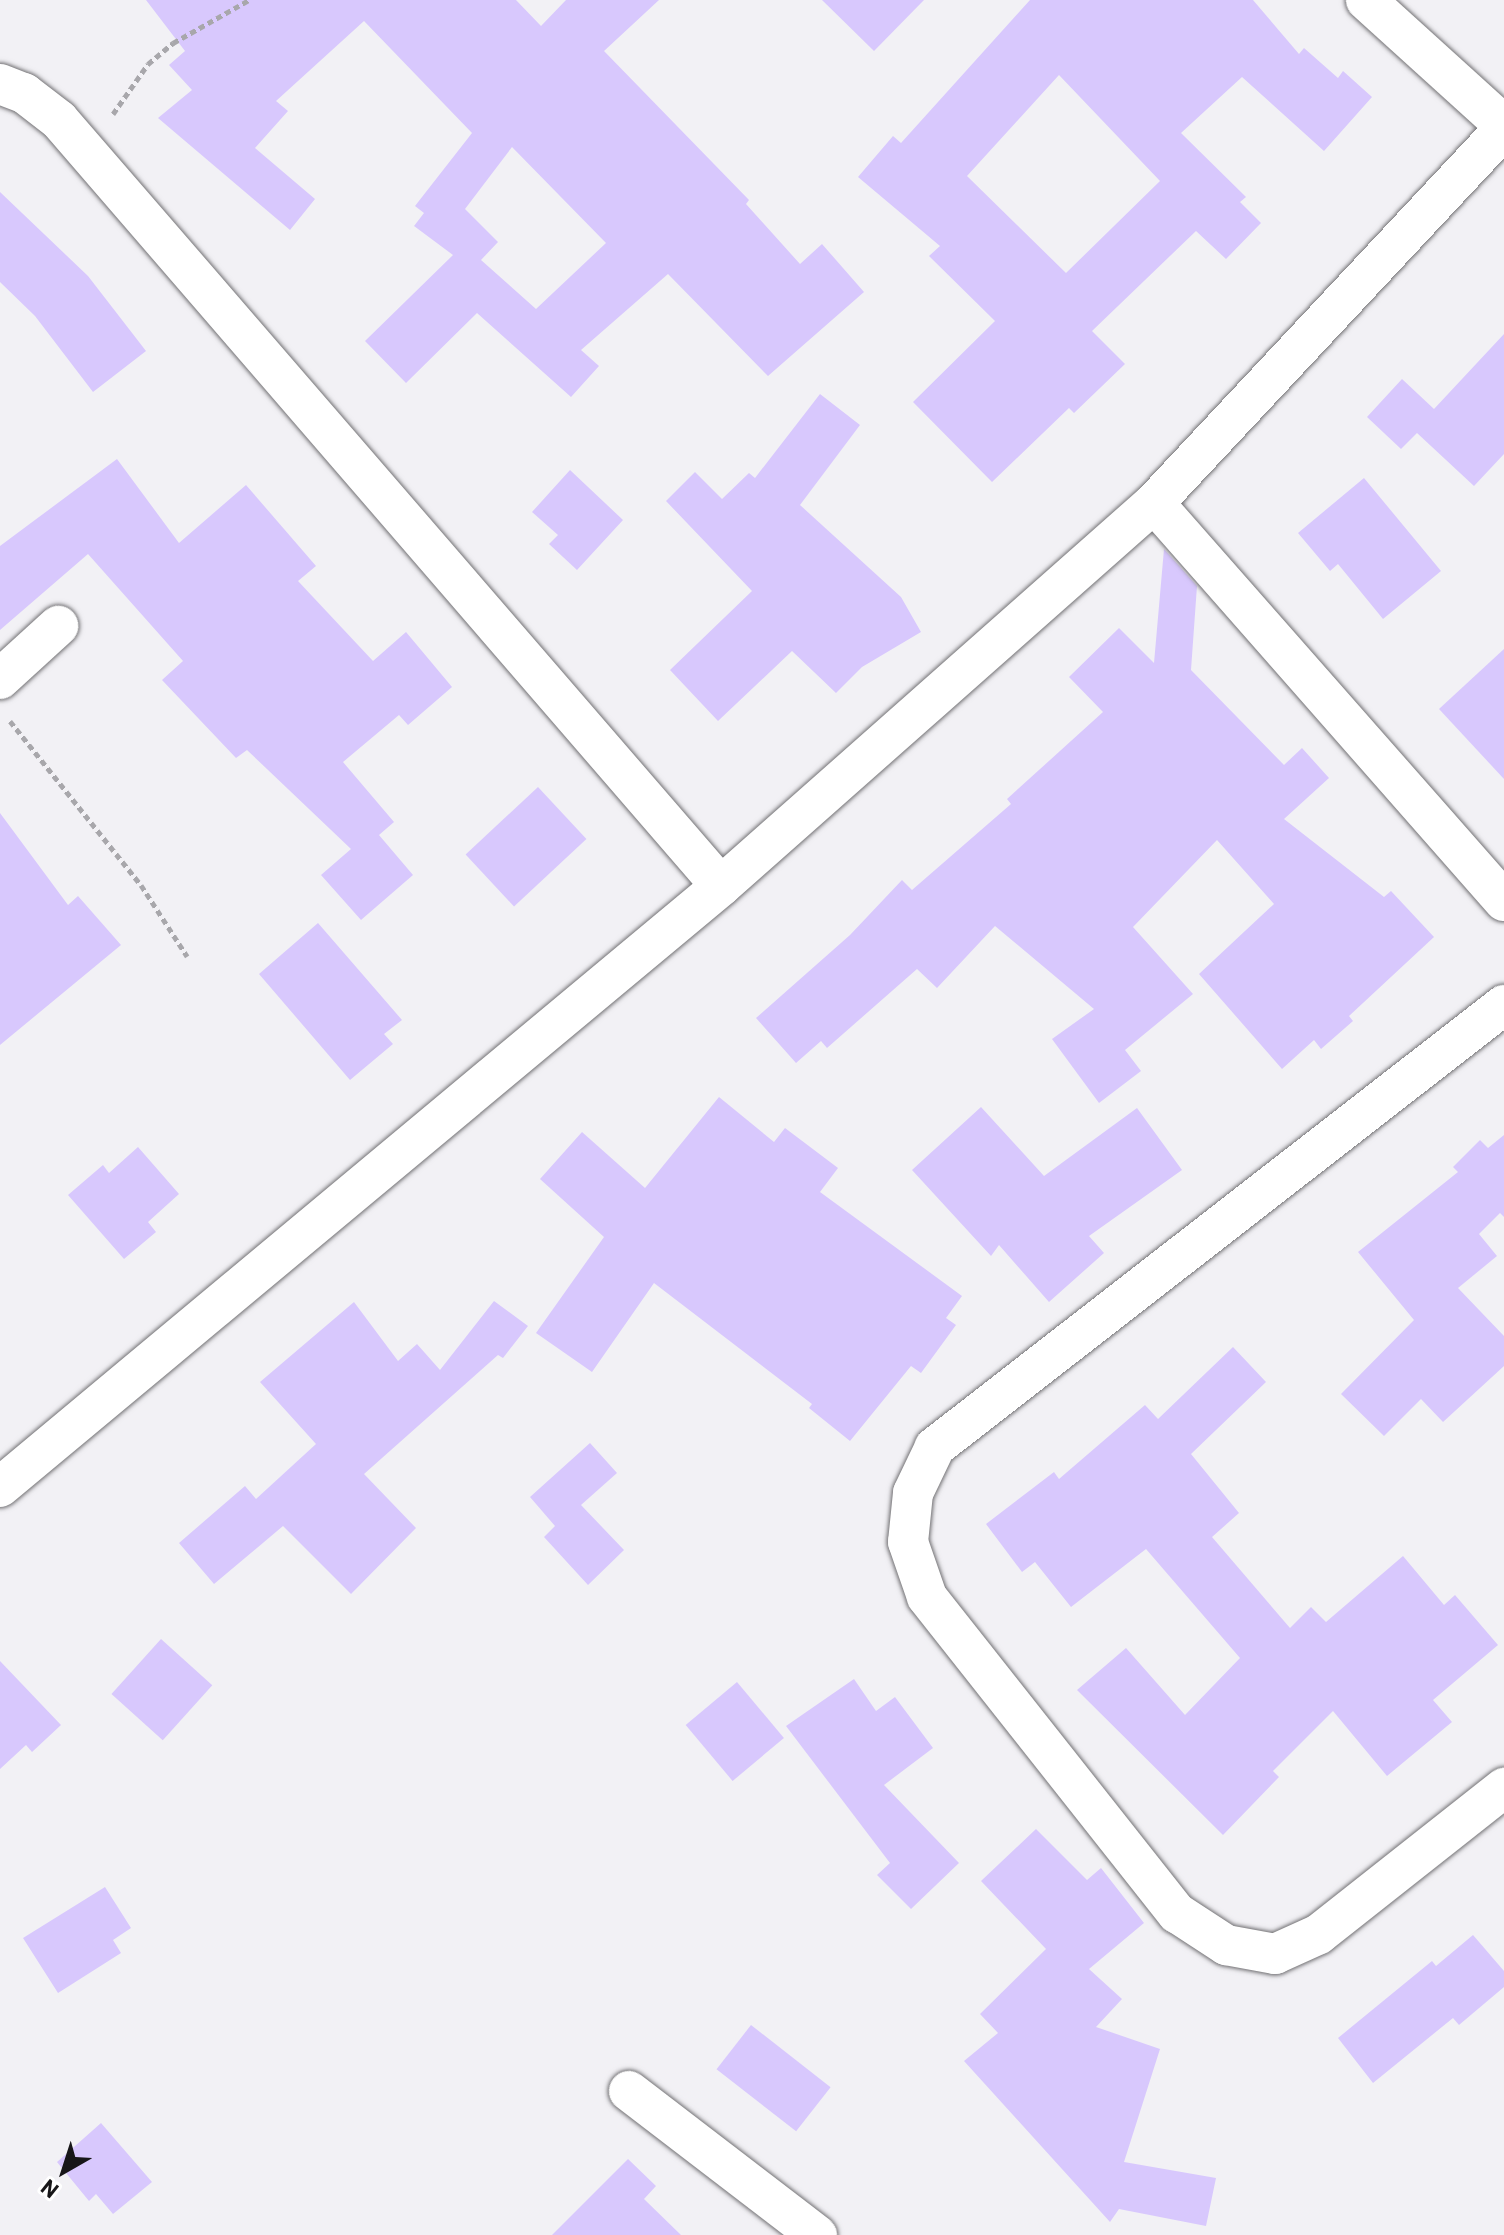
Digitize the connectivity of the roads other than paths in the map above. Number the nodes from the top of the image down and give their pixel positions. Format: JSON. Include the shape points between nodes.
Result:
{"nodes":[{"id":1,"x":1366,"y":0,"type":"edge"},
{"id":2,"x":0,"y":84,"type":"edge"},
{"id":3,"x":1504,"y":127,"type":"edge"},
{"id":4,"x":1154,"y":503,"type":"junction"},
{"id":5,"x":58,"y":626,"type":"dead end"},
{"id":6,"x":0,"y":679,"type":"edge"},
{"id":7,"x":721,"y":886,"type":"junction"},
{"id":8,"x":1504,"y":901,"type":"edge"},
{"id":9,"x":1504,"y":1005,"type":"edge"},
{"id":10,"x":0,"y":1487,"type":"edge"},
{"id":11,"x":1504,"y":1788,"type":"edge"},
{"id":12,"x":629,"y":2091,"type":"dead end"},
{"id":13,"x":817,"y":2235,"type":"edge"}],
"edges":[{"from":1,"to":3,"type":"street"},
{"from":2,"to":7,"type":"street","via":[[24,93],[59,120]]},
{"from":3,"to":4,"type":"street"},
{"from":4,"to":7,"type":"street"},
{"from":4,"to":8,"type":"street"},
{"from":5,"to":6,"type":"street"},
{"from":7,"to":10,"type":"street"},
{"from":9,"to":11,"type":"street","via":[[935,1447],[913,1493],[908,1542],[927,1597],[1177,1913],[1226,1945],[1275,1954],[1319,1934]]},
{"from":12,"to":13,"type":"street"}]}
